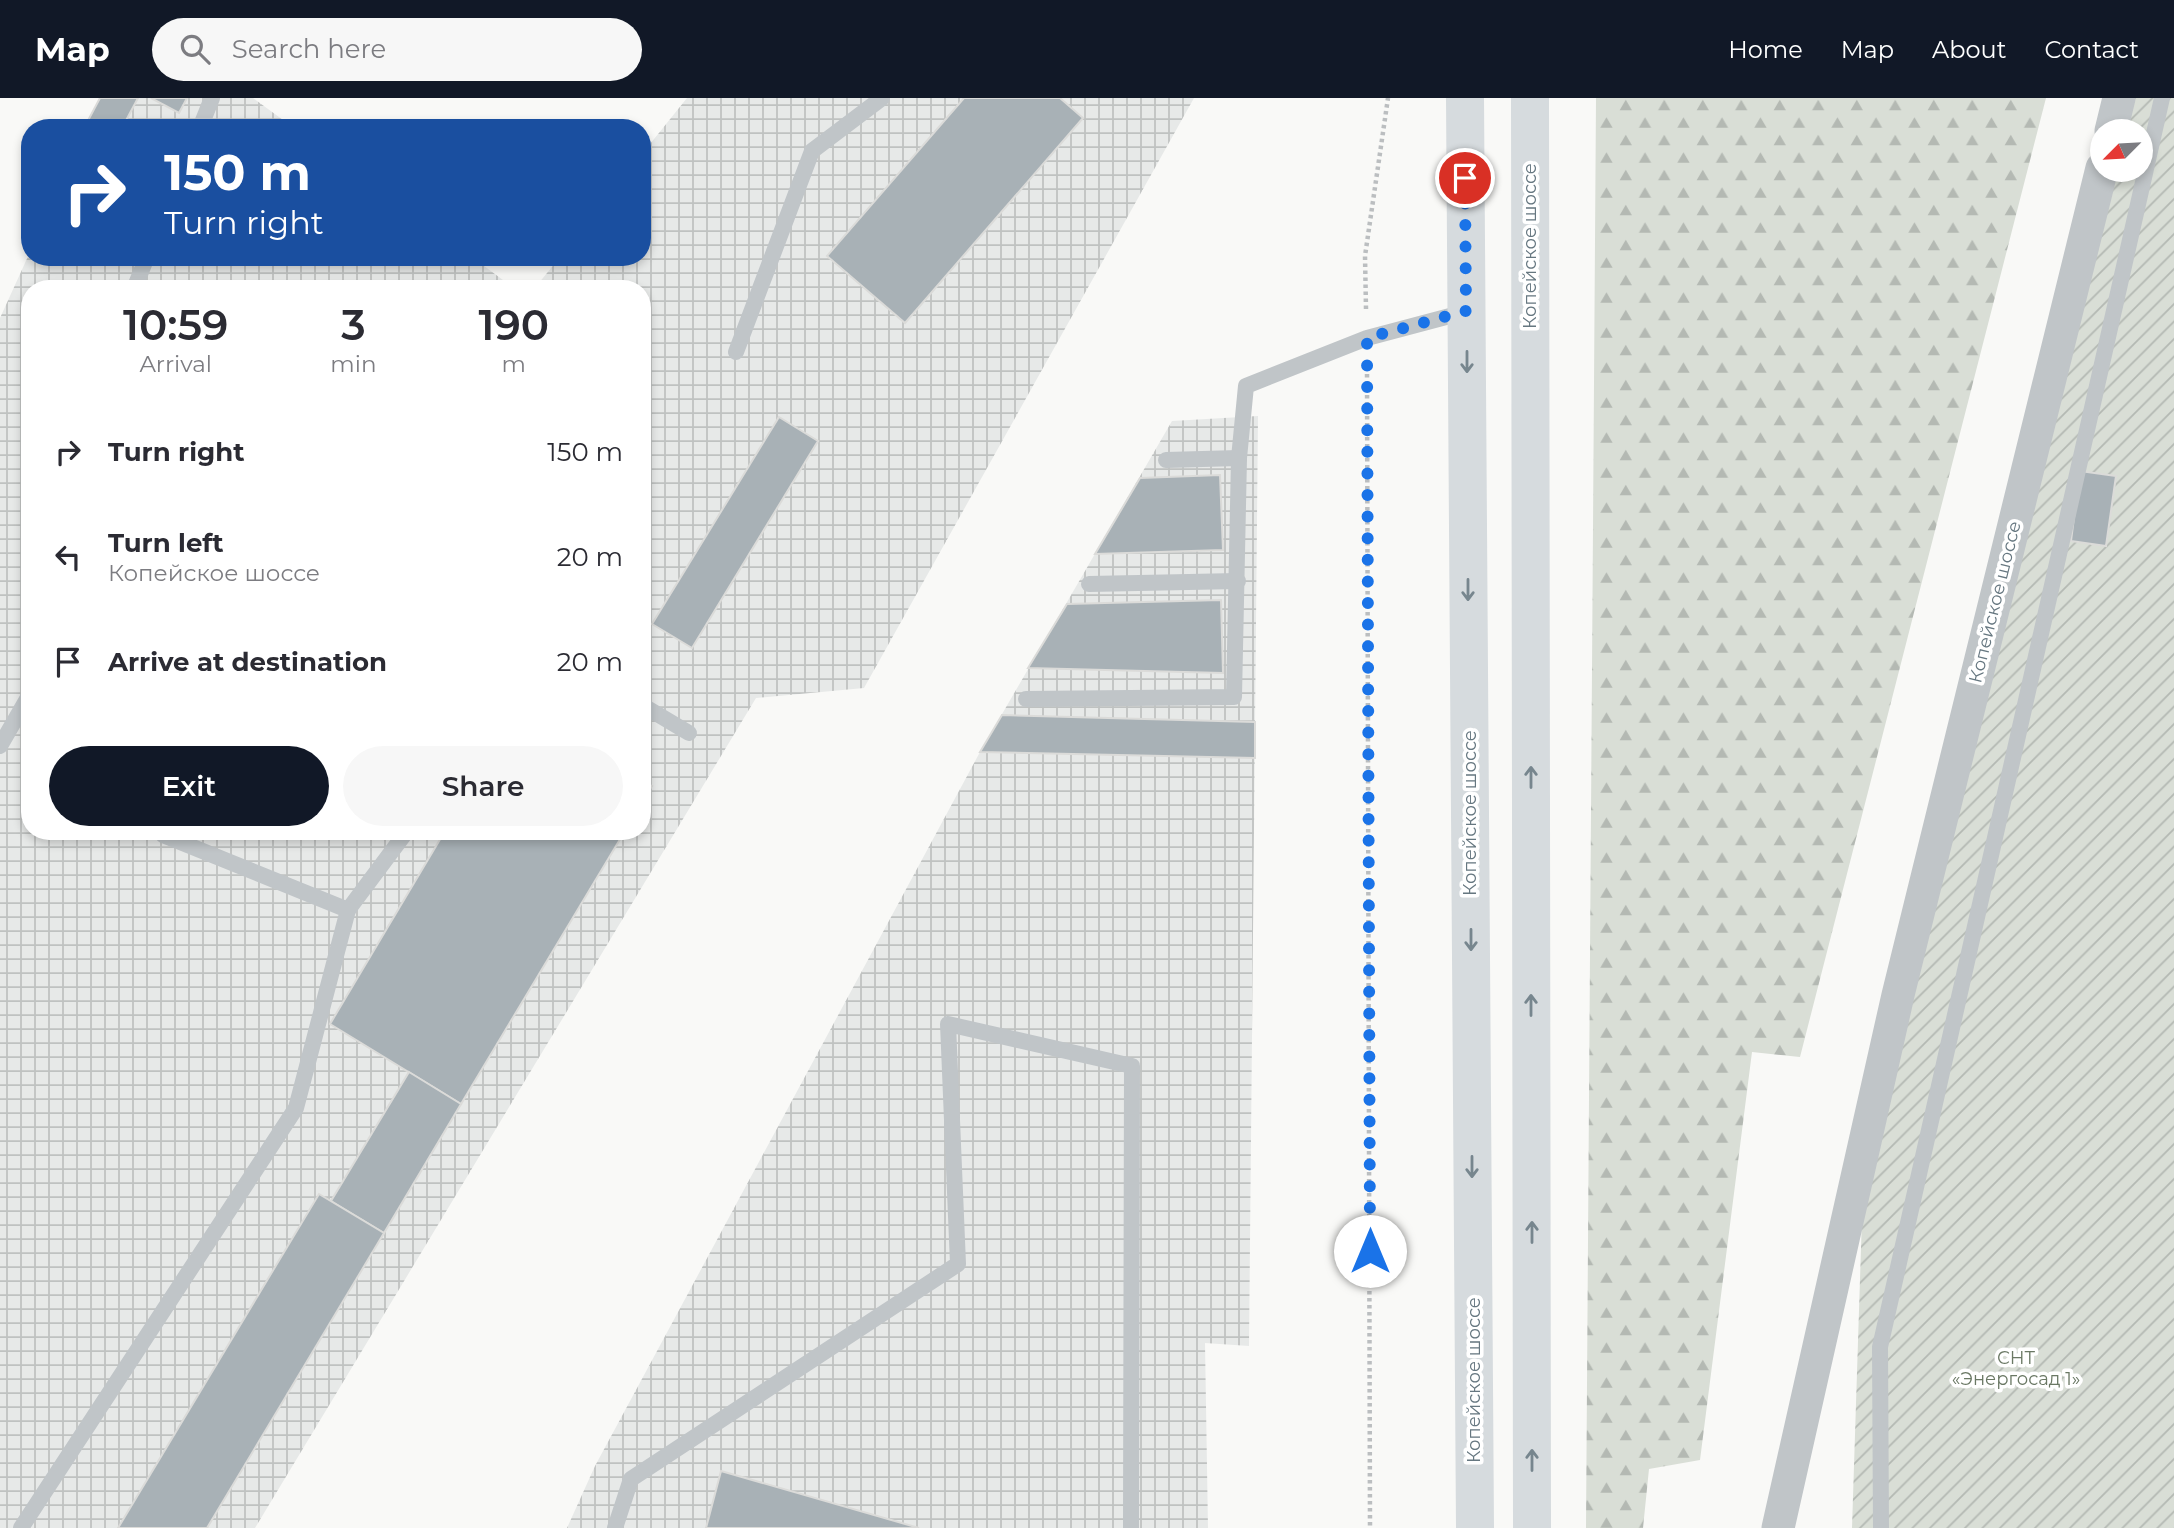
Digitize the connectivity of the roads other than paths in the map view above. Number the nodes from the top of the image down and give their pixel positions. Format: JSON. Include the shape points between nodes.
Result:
{"nodes":[{"id":1,"x":212,"y":98,"type":"edge"},
{"id":2,"x":882,"y":98,"type":"edge"},
{"id":3,"x":1465,"y":98,"type":"edge"},
{"id":4,"x":1530,"y":98,"type":"edge"},
{"id":5,"x":2119,"y":98,"type":"edge"},
{"id":6,"x":2162,"y":98,"type":"edge"},
{"id":7,"x":204,"y":119,"type":"edge"},
{"id":8,"x":2114,"y":119,"type":"edge"},
{"id":9,"x":2099,"y":182,"type":"edge"},
{"id":10,"x":1466,"y":311,"type":"junction"},
{"id":11,"x":736,"y":352,"type":"dead end"},
{"id":12,"x":1239,"y":458,"type":"junction"},
{"id":13,"x":1166,"y":460,"type":"dead end"},
{"id":14,"x":1237,"y":581,"type":"junction"},
{"id":15,"x":1089,"y":584,"type":"dead end"},
{"id":16,"x":1026,"y":699,"type":"dead end"},
{"id":17,"x":21,"y":710,"type":"edge"},
{"id":18,"x":651,"y":710,"type":"edge"},
{"id":19,"x":689,"y":733,"type":"dead end"},
{"id":20,"x":0,"y":746,"type":"edge"},
{"id":21,"x":176,"y":840,"type":"edge"},
{"id":22,"x":400,"y":840,"type":"edge"},
{"id":23,"x":348,"y":909,"type":"junction"},
{"id":24,"x":21,"y":1528,"type":"edge"},
{"id":25,"x":615,"y":1528,"type":"edge"},
{"id":26,"x":1131,"y":1528,"type":"edge"},
{"id":27,"x":1475,"y":1528,"type":"edge"},
{"id":28,"x":1532,"y":1528,"type":"edge"},
{"id":29,"x":1778,"y":1528,"type":"edge"},
{"id":30,"x":1881,"y":1528,"type":"edge"}],
"edges":[{"from":1,"to":7,"type":"lane"},
{"from":2,"to":11,"type":"lane","via":[[812,151]]},
{"from":3,"to":10,"type":"main road","name":"Копейское шоссе"},
{"from":28,"to":4,"type":"main road","name":"Копейское шоссе","one_way":true},
{"from":5,"to":8,"type":"street"},
{"from":6,"to":30,"type":"lane","via":[[1880,1347]]},
{"from":9,"to":29,"type":"street","name":"Копейское шоссе","via":[[1898,995]]},
{"from":10,"to":12,"type":"lane","via":[[1367,338],[1246,386]]},
{"from":10,"to":27,"type":"main road","name":"Копейское шоссе","one_way":true},
{"from":12,"to":13,"type":"lane"},
{"from":12,"to":14,"type":"lane"},
{"from":14,"to":15,"type":"lane"},
{"from":14,"to":16,"type":"lane","via":[[1234,697]]},
{"from":17,"to":20,"type":"lane"},
{"from":18,"to":19,"type":"lane"},
{"from":21,"to":23,"type":"lane"},
{"from":22,"to":23,"type":"lane"},
{"from":23,"to":24,"type":"lane","via":[[296,1108]]},
{"from":25,"to":26,"type":"lane","via":[[631,1479],[958,1264],[948,1024],[1132,1066]]}]}
